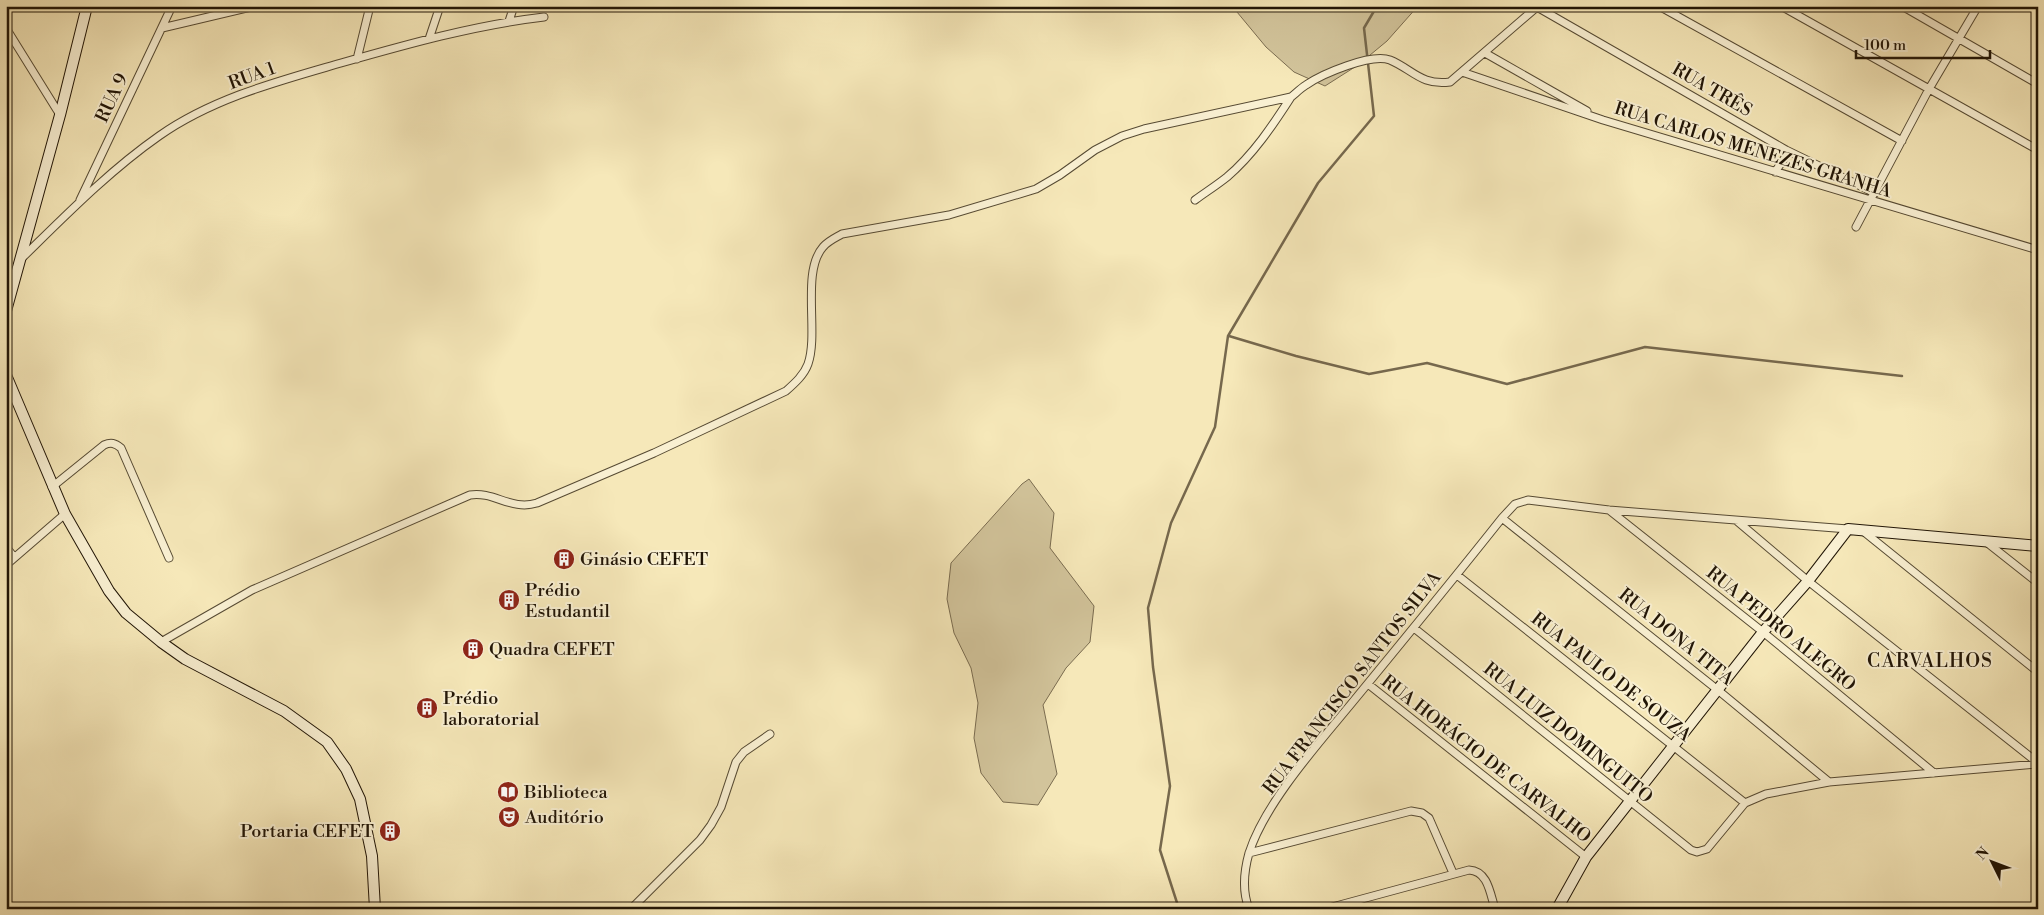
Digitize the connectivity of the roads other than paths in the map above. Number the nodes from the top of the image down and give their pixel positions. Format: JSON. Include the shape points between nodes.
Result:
{"nodes":[{"id":1,"x":87,"y":6,"type":"edge"},
{"id":2,"x":172,"y":6,"type":"edge"},
{"id":3,"x":255,"y":6,"type":"edge"},
{"id":4,"x":370,"y":6,"type":"edge"},
{"id":5,"x":440,"y":6,"type":"edge"},
{"id":6,"x":514,"y":6,"type":"edge"},
{"id":7,"x":1659,"y":6,"type":"edge"},
{"id":8,"x":1781,"y":6,"type":"edge"},
{"id":9,"x":1902,"y":6,"type":"edge"},
{"id":10,"x":1978,"y":6,"type":"edge"},
{"id":11,"x":2030,"y":6,"type":"edge"},
{"id":12,"x":1538,"y":7,"type":"edge"},
{"id":13,"x":2038,"y":11,"type":"edge"},
{"id":14,"x":544,"y":17,"type":"dead end"},
{"id":15,"x":509,"y":21,"type":"junction"},
{"id":16,"x":6,"y":28,"type":"edge"},
{"id":17,"x":162,"y":28,"type":"junction"},
{"id":18,"x":429,"y":39,"type":"junction"},
{"id":19,"x":1958,"y":39,"type":"junction"},
{"id":20,"x":1485,"y":53,"type":"junction"},
{"id":21,"x":357,"y":58,"type":"junction"},
{"id":22,"x":1462,"y":72,"type":"junction"},
{"id":23,"x":2038,"y":84,"type":"edge"},
{"id":24,"x":1929,"y":89,"type":"junction"},
{"id":25,"x":1291,"y":97,"type":"junction"},
{"id":26,"x":60,"y":116,"type":"junction"},
{"id":27,"x":1603,"y":120,"type":"junction"},
{"id":28,"x":1902,"y":141,"type":"junction"},
{"id":29,"x":1786,"y":150,"type":"junction"},
{"id":30,"x":2038,"y":150,"type":"edge"},
{"id":31,"x":1775,"y":172,"type":"junction"},
{"id":32,"x":1875,"y":193,"type":"junction"},
{"id":33,"x":1195,"y":200,"type":"dead end"},
{"id":34,"x":1869,"y":201,"type":"junction"},
{"id":35,"x":79,"y":203,"type":"junction"},
{"id":36,"x":1856,"y":227,"type":"dead end"},
{"id":37,"x":2038,"y":250,"type":"edge"},
{"id":38,"x":19,"y":261,"type":"junction"},
{"id":39,"x":6,"y":311,"type":"edge"},
{"id":40,"x":6,"y":375,"type":"edge"},
{"id":41,"x":52,"y":487,"type":"junction"},
{"id":42,"x":1609,"y":510,"type":"junction"},
{"id":43,"x":65,"y":514,"type":"junction"},
{"id":44,"x":1502,"y":518,"type":"junction"},
{"id":45,"x":1737,"y":521,"type":"junction"},
{"id":46,"x":1848,"y":529,"type":"junction"},
{"id":47,"x":1862,"y":530,"type":"junction"},
{"id":48,"x":1985,"y":541,"type":"junction"},
{"id":49,"x":2038,"y":546,"type":"edge"},
{"id":50,"x":6,"y":547,"type":"edge"},
{"id":51,"x":14,"y":557,"type":"junction"},
{"id":52,"x":169,"y":558,"type":"dead end"},
{"id":53,"x":6,"y":564,"type":"edge"},
{"id":54,"x":1457,"y":575,"type":"junction"},
{"id":55,"x":1808,"y":581,"type":"junction"},
{"id":56,"x":2038,"y":583,"type":"edge"},
{"id":57,"x":1414,"y":628,"type":"junction"},
{"id":58,"x":1763,"y":632,"type":"junction"},
{"id":59,"x":161,"y":642,"type":"junction"},
{"id":60,"x":2038,"y":672,"type":"edge"},
{"id":61,"x":1368,"y":684,"type":"junction"},
{"id":62,"x":1719,"y":691,"type":"junction"},
{"id":63,"x":770,"y":734,"type":"dead end"},
{"id":64,"x":1674,"y":746,"type":"junction"},
{"id":65,"x":2038,"y":764,"type":"edge"},
{"id":66,"x":1934,"y":773,"type":"junction"},
{"id":67,"x":1829,"y":782,"type":"junction"},
{"id":68,"x":1631,"y":803,"type":"junction"},
{"id":69,"x":1745,"y":803,"type":"junction"},
{"id":70,"x":1250,"y":853,"type":"junction"},
{"id":71,"x":1586,"y":858,"type":"junction"},
{"id":72,"x":1453,"y":873,"type":"junction"},
{"id":73,"x":6,"y":904,"type":"edge"},
{"id":74,"x":374,"y":907,"type":"edge"},
{"id":75,"x":12,"y":909,"type":"edge"},
{"id":76,"x":631,"y":909,"type":"edge"},
{"id":77,"x":1249,"y":909,"type":"edge"},
{"id":78,"x":1325,"y":909,"type":"edge"},
{"id":79,"x":1494,"y":909,"type":"edge"},
{"id":80,"x":1557,"y":909,"type":"edge"}],
"edges":[{"from":1,"to":26,"type":"street"},
{"from":2,"to":17,"type":"street","name":"RUA 9"},
{"from":3,"to":17,"type":"street"},
{"from":4,"to":21,"type":"street"},
{"from":5,"to":18,"type":"street"},
{"from":6,"to":15,"type":"street"},
{"from":7,"to":28,"type":"street"},
{"from":8,"to":24,"type":"street"},
{"from":9,"to":19,"type":"street"},
{"from":10,"to":19,"type":"street"},
{"from":11,"to":13,"type":"street"},
{"from":12,"to":20,"type":"street"},
{"from":12,"to":29,"type":"street","name":"RUA TRÊS"},
{"from":14,"to":15,"type":"street","name":"RUA 1"},
{"from":15,"to":18,"type":"street","name":"RUA 1"},
{"from":16,"to":26,"type":"street"},
{"from":17,"to":35,"type":"street","name":"RUA 9"},
{"from":18,"to":21,"type":"street","name":"RUA 1"},
{"from":19,"to":23,"type":"street"},
{"from":19,"to":24,"type":"street"},
{"from":20,"to":22,"type":"street"},
{"from":20,"to":27,"type":"street"},
{"from":21,"to":35,"type":"street","name":"RUA 1","via":[[263,86],[195,114],[160,135]]},
{"from":22,"to":25,"type":"street","via":[[1444,83],[1417,77],[1389,60],[1375,58],[1345,66],[1307,84]]},
{"from":22,"to":27,"type":"street","name":"RUA CARLOS MENEZES GRANHA"},
{"from":24,"to":28,"type":"street"},
{"from":24,"to":30,"type":"street"},
{"from":25,"to":33,"type":"street","via":[[1250,153],[1228,176]]},
{"from":25,"to":59,"type":"street","via":[[1122,136],[1095,150],[1036,190],[948,215],[842,234],[830,240],[818,254],[812,282],[812,343],[808,364],[786,391],[537,503],[517,505],[470,494],[252,590]]},
{"from":26,"to":38,"type":"street"},
{"from":27,"to":31,"type":"street","name":"RUA CARLOS MENEZES GRANHA"},
{"from":28,"to":32,"type":"street"},
{"from":29,"to":31,"type":"street","via":[[1784,161]]},
{"from":29,"to":32,"type":"street","name":"RUA TRÊS"},
{"from":31,"to":34,"type":"street","name":"RUA CARLOS MENEZES GRANHA"},
{"from":32,"to":34,"type":"street"},
{"from":34,"to":36,"type":"street"},
{"from":34,"to":37,"type":"street","name":"RUA CARLOS MENEZES GRANHA"},
{"from":35,"to":38,"type":"street","name":"RUA 1"},
{"from":38,"to":39,"type":"street"},
{"from":40,"to":41,"type":"street"},
{"from":41,"to":43,"type":"street"},
{"from":41,"to":52,"type":"street","via":[[104,445],[116,444],[121,448]]},
{"from":42,"to":44,"type":"street","name":"RUA FRANCISCO SANTOS SILVA","via":[[1528,500],[1516,504]]},
{"from":42,"to":45,"type":"street"},
{"from":42,"to":58,"type":"street","name":"RUA PEDRO ALEGRO"},
{"from":43,"to":51,"type":"street"},
{"from":43,"to":59,"type":"street","via":[[108,591],[126,613]]},
{"from":44,"to":54,"type":"street","name":"RUA FRANCISCO SANTOS SILVA"},
{"from":44,"to":62,"type":"street","name":"RUA DONA TITA"},
{"from":45,"to":46,"type":"street"},
{"from":45,"to":55,"type":"street"},
{"from":46,"to":47,"type":"street"},
{"from":46,"to":55,"type":"street"},
{"from":47,"to":48,"type":"street"},
{"from":47,"to":60,"type":"street"},
{"from":48,"to":49,"type":"street"},
{"from":48,"to":56,"type":"street"},
{"from":50,"to":51,"type":"street"},
{"from":51,"to":53,"type":"street"},
{"from":54,"to":57,"type":"street","name":"RUA FRANCISCO SANTOS SILVA"},
{"from":54,"to":64,"type":"street","name":"RUA PAULO DE SOUZA"},
{"from":55,"to":58,"type":"street"},
{"from":55,"to":65,"type":"street"},
{"from":57,"to":61,"type":"street","name":"RUA FRANCISCO SANTOS SILVA"},
{"from":57,"to":68,"type":"street","name":"RUA LUIZ DOMINGUITO"},
{"from":58,"to":62,"type":"street"},
{"from":58,"to":66,"type":"street","name":"RUA PEDRO ALEGRO"},
{"from":59,"to":74,"type":"street","via":[[185,659],[284,711],[327,742],[346,769],[360,799],[372,856]]},
{"from":61,"to":70,"type":"street","name":"RUA FRANCISCO SANTOS SILVA","via":[[1308,756],[1277,800]]},
{"from":61,"to":71,"type":"street","name":"RUA HORÁCIO DE CARVALHO"},
{"from":62,"to":64,"type":"street"},
{"from":62,"to":67,"type":"street","name":"RUA DONA TITA"},
{"from":63,"to":76,"type":"street","via":[[744,752],[736,762],[721,807],[700,840]]},
{"from":64,"to":68,"type":"street"},
{"from":64,"to":69,"type":"street","name":"RUA PAULO DE SOUZA"},
{"from":65,"to":66,"type":"street"},
{"from":66,"to":67,"type":"street"},
{"from":67,"to":69,"type":"street","via":[[1766,794]]},
{"from":68,"to":69,"type":"street","name":"RUA LUIZ DOMINGUITO","via":[[1697,852],[1707,849]]},
{"from":68,"to":71,"type":"street"},
{"from":70,"to":72,"type":"street","via":[[1412,811],[1429,818]]},
{"from":70,"to":77,"type":"street","name":"RUA FRANCISCO SANTOS SILVA","via":[[1244,879]]},
{"from":71,"to":80,"type":"street"},
{"from":72,"to":78,"type":"street"},
{"from":72,"to":79,"type":"street","via":[[1476,870],[1482,874]]},
{"from":73,"to":75,"type":"street"}]}
